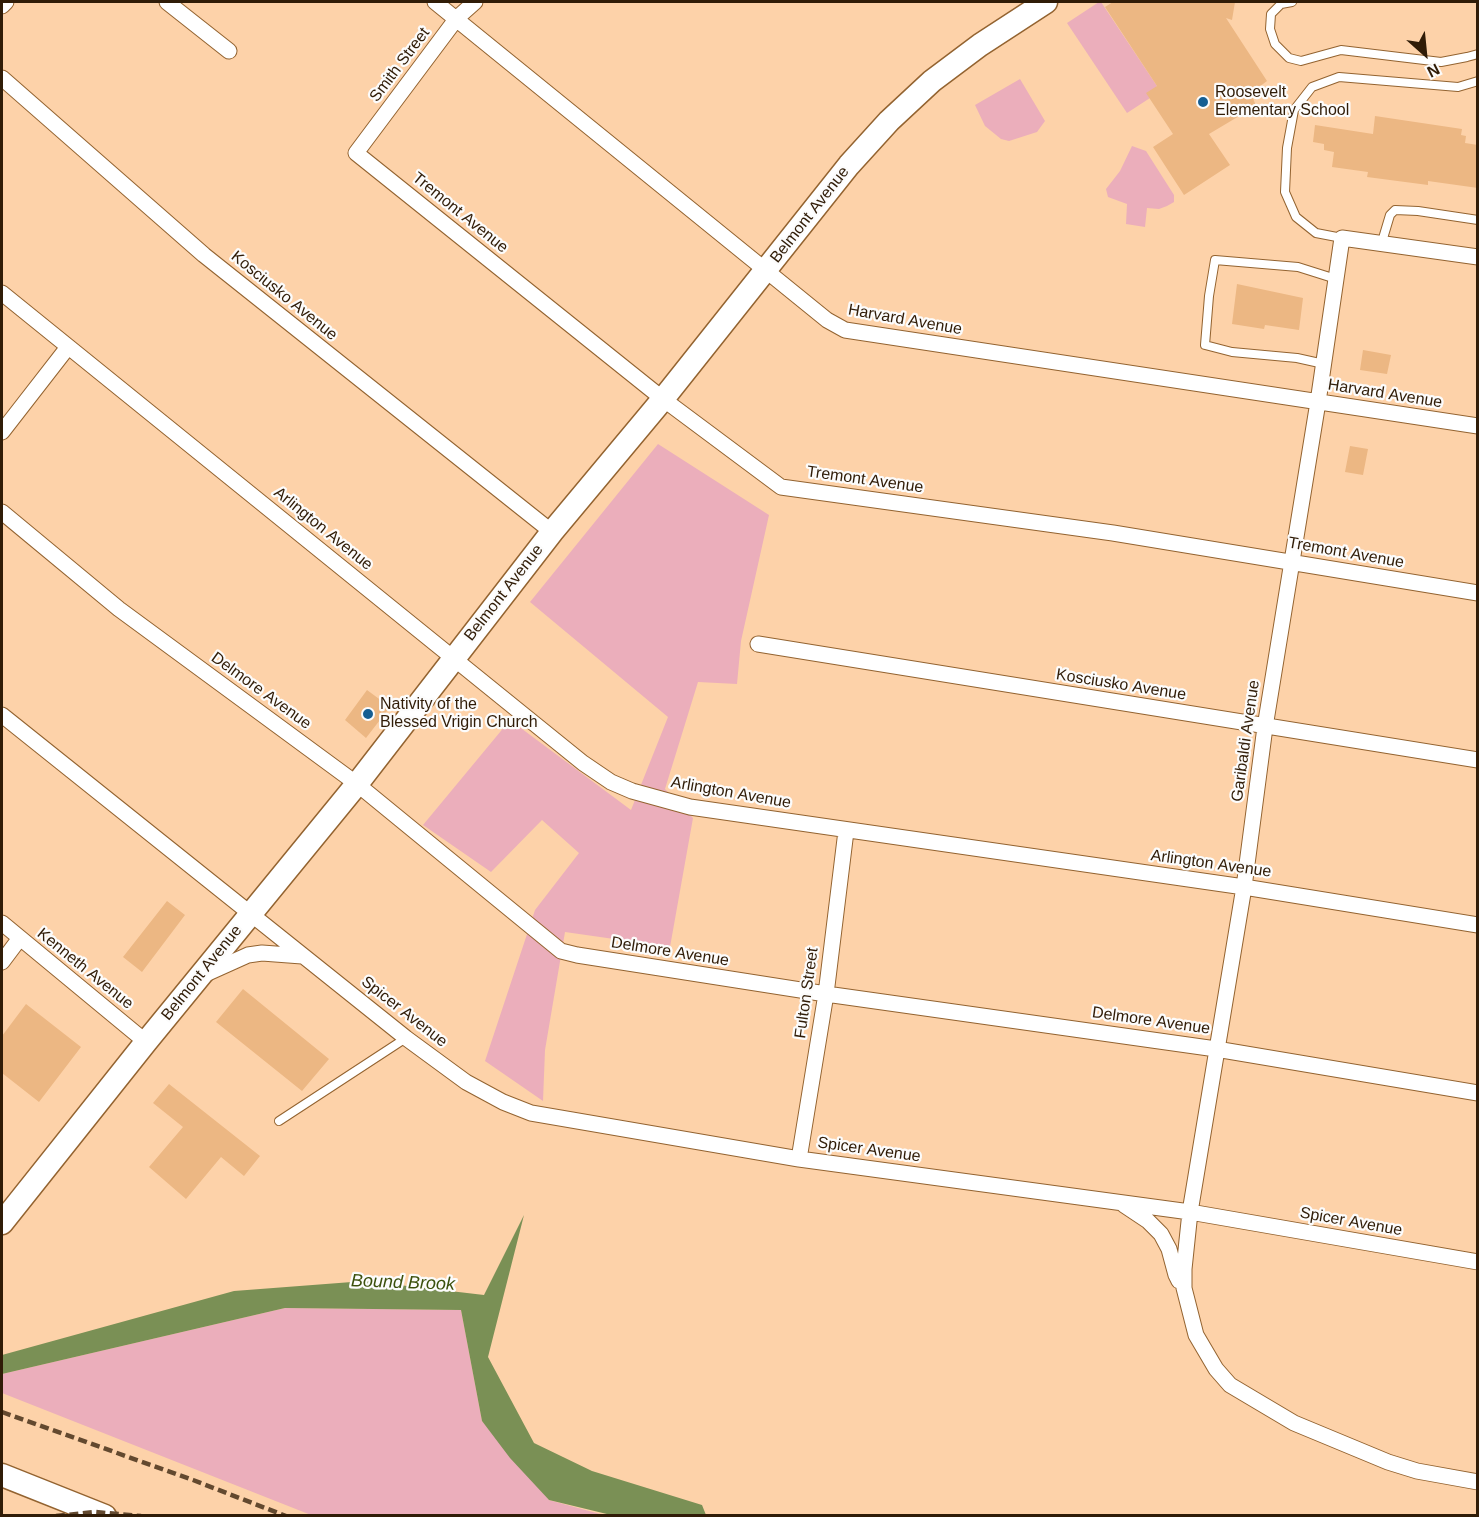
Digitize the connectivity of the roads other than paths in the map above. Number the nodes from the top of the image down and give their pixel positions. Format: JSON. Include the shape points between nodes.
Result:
{"nodes":[{"id":1,"x":6,"y":2,"type":"edge"},
{"id":2,"x":167,"y":2,"type":"edge"},
{"id":3,"x":435,"y":2,"type":"edge"},
{"id":4,"x":475,"y":2,"type":"edge"},
{"id":5,"x":1046,"y":2,"type":"edge"},
{"id":6,"x":1292,"y":2,"type":"edge"},
{"id":7,"x":2,"y":6,"type":"edge"},
{"id":8,"x":457,"y":18,"type":"junction"},
{"id":9,"x":230,"y":51,"type":"dead end"},
{"id":10,"x":1478,"y":54,"type":"edge"},
{"id":11,"x":2,"y":78,"type":"edge"},
{"id":12,"x":1478,"y":81,"type":"edge"},
{"id":13,"x":356,"y":153,"type":"joint"},
{"id":14,"x":1478,"y":220,"type":"edge"},
{"id":15,"x":1342,"y":238,"type":"junction"},
{"id":16,"x":1381,"y":245,"type":"junction"},
{"id":17,"x":1478,"y":257,"type":"edge"},
{"id":18,"x":766,"y":270,"type":"junction"},
{"id":19,"x":1336,"y":277,"type":"junction"},
{"id":20,"x":2,"y":293,"type":"edge"},
{"id":21,"x":68,"y":347,"type":"junction"},
{"id":22,"x":1324,"y":364,"type":"junction"},
{"id":23,"x":663,"y":399,"type":"junction"},
{"id":24,"x":1318,"y":402,"type":"junction"},
{"id":25,"x":1478,"y":426,"type":"edge"},
{"id":26,"x":2,"y":432,"type":"edge"},
{"id":27,"x":2,"y":512,"type":"edge"},
{"id":28,"x":552,"y":532,"type":"junction"},
{"id":29,"x":1292,"y":562,"type":"junction"},
{"id":30,"x":1478,"y":593,"type":"edge"},
{"id":31,"x":758,"y":644,"type":"dead end"},
{"id":32,"x":453,"y":658,"type":"junction"},
{"id":33,"x":2,"y":715,"type":"edge"},
{"id":34,"x":1265,"y":727,"type":"junction"},
{"id":35,"x":1478,"y":760,"type":"edge"},
{"id":36,"x":357,"y":783,"type":"junction"},
{"id":37,"x":846,"y":831,"type":"junction"},
{"id":38,"x":1244,"y":887,"type":"junction"},
{"id":39,"x":250,"y":914,"type":"junction"},
{"id":40,"x":2,"y":923,"type":"edge"},
{"id":41,"x":1478,"y":925,"type":"edge"},
{"id":42,"x":20,"y":938,"type":"junction"},
{"id":43,"x":303,"y":956,"type":"junction"},
{"id":44,"x":2,"y":962,"type":"edge"},
{"id":45,"x":197,"y":979,"type":"junction"},
{"id":46,"x":826,"y":994,"type":"junction"},
{"id":47,"x":406,"y":1038,"type":"junction"},
{"id":48,"x":146,"y":1042,"type":"junction"},
{"id":49,"x":1216,"y":1048,"type":"junction"},
{"id":50,"x":1478,"y":1093,"type":"edge"},
{"id":51,"x":279,"y":1121,"type":"dead end"},
{"id":52,"x":799,"y":1159,"type":"junction"},
{"id":53,"x":1121,"y":1203,"type":"junction"},
{"id":54,"x":1190,"y":1212,"type":"junction"},
{"id":55,"x":2,"y":1223,"type":"edge"},
{"id":56,"x":1478,"y":1262,"type":"edge"},
{"id":57,"x":1184,"y":1288,"type":"junction"},
{"id":58,"x":2,"y":1475,"type":"edge"},
{"id":59,"x":1478,"y":1482,"type":"edge"},
{"id":60,"x":98,"y":1514,"type":"edge"}],
"edges":[{"from":1,"to":7,"type":"street"},
{"from":2,"to":9,"type":"street"},
{"from":3,"to":8,"type":"street","name":"Harvard Avenue"},
{"from":4,"to":8,"type":"street","name":"Smith Street"},
{"from":5,"to":18,"type":"street","name":"Belmont Avenue","via":[[932,81],[889,121]]},
{"from":6,"to":10,"type":"lane","via":[[1281,4],[1271,14],[1270,29],[1275,44],[1289,58],[1300,61],[1341,50],[1441,62]]},
{"from":8,"to":13,"type":"street","name":"Smith Street"},
{"from":8,"to":18,"type":"street","name":"Harvard Avenue"},
{"from":11,"to":28,"type":"street","name":"Kosciusko Avenue","via":[[204,255]]},
{"from":12,"to":15,"type":"lane","via":[[1458,87],[1339,77],[1312,87],[1294,111],[1285,192],[1296,217],[1316,233]]},
{"from":13,"to":23,"type":"street","name":"Tremont Avenue"},
{"from":14,"to":16,"type":"lane","via":[[1395,210]]},
{"from":15,"to":16,"type":"street"},
{"from":15,"to":19,"type":"street","name":"Garibaldi Avenue"},
{"from":16,"to":17,"type":"street"},
{"from":18,"to":23,"type":"street","name":"Belmont Avenue"},
{"from":18,"to":24,"type":"street","name":"Harvard Avenue","via":[[845,330]]},
{"from":19,"to":22,"type":"street","name":"Garibaldi Avenue"},
{"from":19,"to":22,"type":"lane","via":[[1298,267],[1215,260],[1209,296],[1205,345]]},
{"from":20,"to":21,"type":"street","name":"Arlington Avenue"},
{"from":21,"to":26,"type":"street"},
{"from":21,"to":32,"type":"street","name":"Arlington Avenue"},
{"from":22,"to":24,"type":"street","name":"Garibaldi Avenue"},
{"from":23,"to":28,"type":"street","name":"Belmont Avenue"},
{"from":23,"to":29,"type":"street","name":"Tremont Avenue","via":[[782,487]]},
{"from":24,"to":25,"type":"street","name":"Harvard Avenue"},
{"from":24,"to":29,"type":"street","name":"Garibaldi Avenue"},
{"from":27,"to":36,"type":"street","name":"Delmore Avenue","via":[[119,609]]},
{"from":28,"to":32,"type":"street","name":"Belmont Avenue"},
{"from":29,"to":30,"type":"street","name":"Tremont Avenue"},
{"from":29,"to":34,"type":"street","name":"Garibaldi Avenue"},
{"from":31,"to":34,"type":"street","name":"Kosciusko Avenue"},
{"from":32,"to":36,"type":"street","name":"Belmont Avenue"},
{"from":32,"to":37,"type":"street","name":"Arlington Avenue","via":[[611,782],[690,807]]},
{"from":33,"to":39,"type":"street","name":"Spicer Avenue"},
{"from":34,"to":35,"type":"street","name":"Kosciusko Avenue"},
{"from":34,"to":38,"type":"street","name":"Garibaldi Avenue"},
{"from":36,"to":39,"type":"street","name":"Belmont Avenue"},
{"from":36,"to":46,"type":"street","name":"Delmore Avenue","via":[[561,951]]},
{"from":37,"to":38,"type":"street","name":"Arlington Avenue"},
{"from":37,"to":46,"type":"street","name":"Fulton Street"},
{"from":38,"to":41,"type":"street","name":"Arlington Avenue"},
{"from":38,"to":49,"type":"street","name":"Garibaldi Avenue"},
{"from":39,"to":43,"type":"street","name":"Spicer Avenue"},
{"from":39,"to":45,"type":"street","name":"Belmont Avenue"},
{"from":40,"to":42,"type":"street","name":"Kenneth Avenue"},
{"from":42,"to":44,"type":"street"},
{"from":42,"to":48,"type":"street","name":"Kenneth Avenue"},
{"from":43,"to":45,"type":"street","via":[[248,955]]},
{"from":43,"to":47,"type":"street","name":"Spicer Avenue"},
{"from":45,"to":48,"type":"street","name":"Belmont Avenue"},
{"from":46,"to":49,"type":"street","name":"Delmore Avenue"},
{"from":46,"to":52,"type":"street","name":"Fulton Street"},
{"from":47,"to":51,"type":"lane"},
{"from":47,"to":52,"type":"street","name":"Spicer Avenue","via":[[466,1082],[531,1113]]},
{"from":48,"to":55,"type":"street","name":"Belmont Avenue"},
{"from":49,"to":50,"type":"street","name":"Delmore Avenue"},
{"from":49,"to":54,"type":"street","name":"Garibaldi Avenue"},
{"from":52,"to":53,"type":"street","name":"Spicer Avenue"},
{"from":53,"to":54,"type":"street","name":"Spicer Avenue"},
{"from":53,"to":57,"type":"street","via":[[1161,1234]]},
{"from":54,"to":56,"type":"street","name":"Spicer Avenue"},
{"from":54,"to":57,"type":"street","name":"Garibaldi Avenue"},
{"from":57,"to":59,"type":"street","via":[[1196,1335],[1230,1385],[1294,1423],[1388,1462]]},
{"from":58,"to":60,"type":"street"}]}
